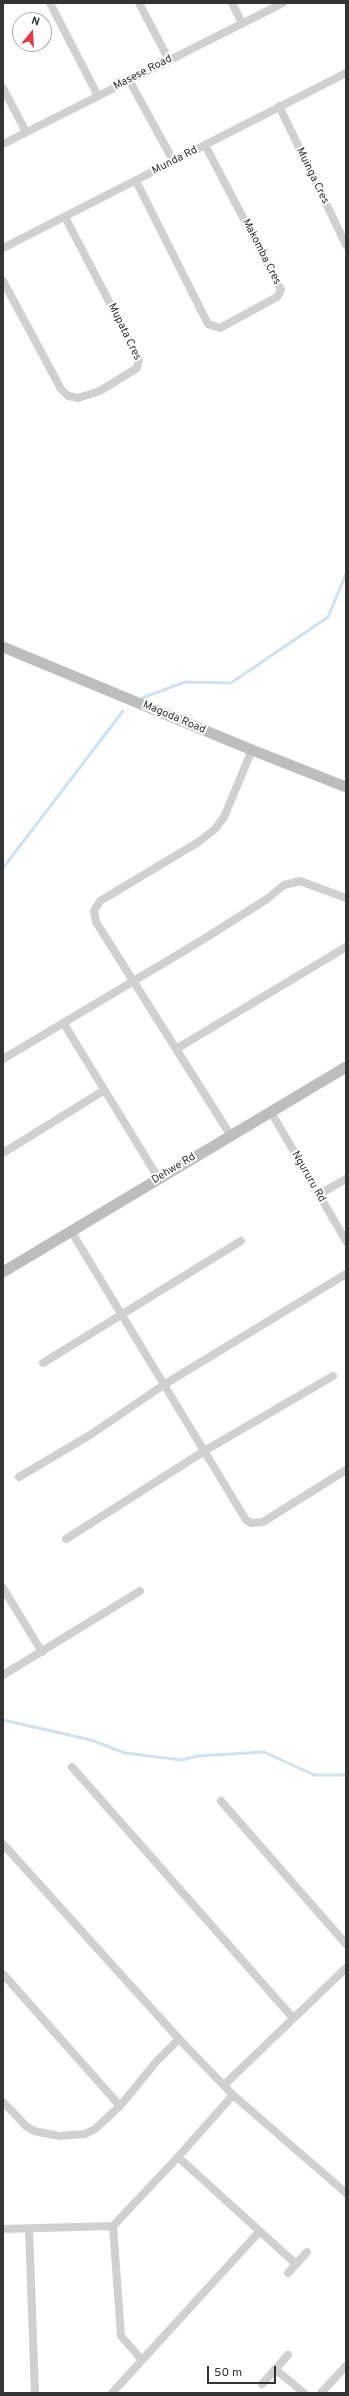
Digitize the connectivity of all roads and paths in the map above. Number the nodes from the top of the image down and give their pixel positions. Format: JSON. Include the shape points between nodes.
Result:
{"nodes":[{"id":1,"x":50,"y":3,"type":"edge"},
{"id":2,"x":139,"y":3,"type":"edge"},
{"id":3,"x":232,"y":3,"type":"edge"},
{"id":4,"x":283,"y":3,"type":"edge"},
{"id":5,"x":242,"y":23,"type":"junction"},
{"id":6,"x":169,"y":60,"type":"junction"},
{"id":7,"x":346,"y":73,"type":"edge"},
{"id":8,"x":129,"y":80,"type":"junction"},
{"id":9,"x":3,"y":88,"type":"edge"},
{"id":10,"x":98,"y":96,"type":"junction"},
{"id":11,"x":279,"y":106,"type":"junction"},
{"id":12,"x":26,"y":132,"type":"junction"},
{"id":13,"x":3,"y":144,"type":"edge"},
{"id":14,"x":205,"y":145,"type":"junction"},
{"id":15,"x":174,"y":162,"type":"junction"},
{"id":16,"x":136,"y":181,"type":"junction"},
{"id":17,"x":65,"y":217,"type":"junction"},
{"id":18,"x":346,"y":245,"type":"edge"},
{"id":19,"x":3,"y":248,"type":"edge"},
{"id":20,"x":3,"y":281,"type":"edge"},
{"id":21,"x":3,"y":647,"type":"edge"},
{"id":22,"x":252,"y":750,"type":"junction"},
{"id":23,"x":346,"y":787,"type":"edge"},
{"id":24,"x":346,"y":898,"type":"edge"},
{"id":25,"x":346,"y":947,"type":"edge"},
{"id":26,"x":134,"y":982,"type":"junction"},
{"id":27,"x":64,"y":1024,"type":"junction"},
{"id":28,"x":176,"y":1049,"type":"junction"},
{"id":29,"x":3,"y":1060,"type":"edge"},
{"id":30,"x":346,"y":1067,"type":"edge"},
{"id":31,"x":103,"y":1091,"type":"junction"},
{"id":32,"x":271,"y":1112,"type":"junction"},
{"id":33,"x":231,"y":1136,"type":"junction"},
{"id":34,"x":3,"y":1153,"type":"edge"},
{"id":35,"x":346,"y":1178,"type":"edge"},
{"id":36,"x":159,"y":1179,"type":"junction"},
{"id":37,"x":318,"y":1195,"type":"junction"},
{"id":38,"x":71,"y":1231,"type":"junction"},
{"id":39,"x":346,"y":1241,"type":"edge"},
{"id":40,"x":242,"y":1242,"type":"dead end"},
{"id":41,"x":3,"y":1271,"type":"edge"},
{"id":42,"x":346,"y":1274,"type":"edge"},
{"id":43,"x":121,"y":1315,"type":"junction"},
{"id":44,"x":43,"y":1363,"type":"dead end"},
{"id":45,"x":333,"y":1376,"type":"dead end"},
{"id":46,"x":165,"y":1384,"type":"junction"},
{"id":47,"x":206,"y":1450,"type":"junction"},
{"id":48,"x":346,"y":1470,"type":"edge"},
{"id":49,"x":19,"y":1477,"type":"dead end"},
{"id":50,"x":66,"y":1539,"type":"dead end"},
{"id":51,"x":3,"y":1588,"type":"edge"},
{"id":52,"x":140,"y":1591,"type":"dead end"},
{"id":53,"x":42,"y":1652,"type":"junction"},
{"id":54,"x":3,"y":1675,"type":"edge"},
{"id":55,"x":72,"y":1767,"type":"dead end"},
{"id":56,"x":221,"y":1801,"type":"dead end"},
{"id":57,"x":3,"y":1844,"type":"edge"},
{"id":58,"x":346,"y":1944,"type":"edge"},
{"id":59,"x":346,"y":1968,"type":"edge"},
{"id":60,"x":3,"y":1974,"type":"edge"},
{"id":61,"x":293,"y":2018,"type":"junction"},
{"id":62,"x":179,"y":2039,"type":"junction"},
{"id":63,"x":224,"y":2085,"type":"junction"},
{"id":64,"x":233,"y":2095,"type":"junction"},
{"id":65,"x":3,"y":2102,"type":"edge"},
{"id":66,"x":120,"y":2106,"type":"junction"},
{"id":67,"x":178,"y":2157,"type":"junction"},
{"id":68,"x":346,"y":2193,"type":"edge"},
{"id":69,"x":113,"y":2226,"type":"junction"},
{"id":70,"x":29,"y":2229,"type":"junction"},
{"id":71,"x":3,"y":2230,"type":"edge"},
{"id":72,"x":259,"y":2232,"type":"junction"},
{"id":73,"x":307,"y":2252,"type":"dead end"},
{"id":74,"x":296,"y":2264,"type":"junction"},
{"id":75,"x":288,"y":2273,"type":"dead end"},
{"id":76,"x":288,"y":2355,"type":"dead end"},
{"id":77,"x":141,"y":2359,"type":"junction"},
{"id":78,"x":346,"y":2366,"type":"edge"},
{"id":79,"x":275,"y":2369,"type":"junction"},
{"id":80,"x":262,"y":2384,"type":"dead end"},
{"id":81,"x":35,"y":2393,"type":"edge"},
{"id":82,"x":112,"y":2393,"type":"edge"},
{"id":83,"x":304,"y":2393,"type":"edge"},
{"id":84,"x":321,"y":2393,"type":"edge"}],
"edges":[{"from":1,"to":10,"type":"street"},
{"from":2,"to":6,"type":"street"},
{"from":3,"to":5,"type":"street"},
{"from":4,"to":5,"type":"street","name":"Masese Road"},
{"from":5,"to":6,"type":"street","name":"Masese Road"},
{"from":6,"to":8,"type":"street","name":"Masese Road"},
{"from":7,"to":11,"type":"street","name":"Munda Rd"},
{"from":8,"to":10,"type":"street","name":"Masese Road"},
{"from":8,"to":15,"type":"street"},
{"from":9,"to":12,"type":"street"},
{"from":10,"to":12,"type":"street","name":"Masese Road"},
{"from":11,"to":14,"type":"street","name":"Munda Rd"},
{"from":11,"to":18,"type":"street","name":"Muinga Cres"},
{"from":12,"to":13,"type":"street","name":"Masese Road"},
{"from":14,"to":15,"type":"street","name":"Munda Rd"},
{"from":14,"to":16,"type":"street","name":"Makomba Cres","via":[[280,290],[277,297],[220,328],[208,324]]},
{"from":15,"to":16,"type":"street","name":"Munda Rd"},
{"from":16,"to":17,"type":"street","name":"Munda Rd"},
{"from":17,"to":19,"type":"street","name":"Munda Rd"},
{"from":17,"to":20,"type":"street","name":"Mupata Cres","via":[[138,359],[137,368],[100,391],[78,398],[68,396],[54,376]]},
{"from":21,"to":22,"type":"street","name":"Magoda Road"},
{"from":22,"to":23,"type":"street","name":"Magoda Road"},
{"from":22,"to":26,"type":"street","via":[[224,816],[215,829],[200,841],[100,901],[96,906],[96,922]]},
{"from":24,"to":26,"type":"street","via":[[300,880],[290,882],[268,899]]},
{"from":25,"to":28,"type":"street"},
{"from":26,"to":27,"type":"street"},
{"from":26,"to":28,"type":"street"},
{"from":27,"to":29,"type":"street"},
{"from":27,"to":31,"type":"street"},
{"from":28,"to":33,"type":"street"},
{"from":30,"to":32,"type":"street","name":"Dehwe Rd"},
{"from":31,"to":34,"type":"street"},
{"from":31,"to":36,"type":"street"},
{"from":32,"to":33,"type":"street","name":"Dehwe Rd"},
{"from":32,"to":37,"type":"street","name":"Ngururu Rd"},
{"from":33,"to":36,"type":"street","name":"Dehwe Rd"},
{"from":35,"to":37,"type":"street"},
{"from":36,"to":38,"type":"street","name":"Dehwe Rd"},
{"from":37,"to":39,"type":"street","name":"Ngururu Rd"},
{"from":38,"to":41,"type":"street","name":"Dehwe Rd"},
{"from":38,"to":43,"type":"street"},
{"from":40,"to":43,"type":"street"},
{"from":42,"to":46,"type":"street"},
{"from":43,"to":44,"type":"street"},
{"from":43,"to":46,"type":"street"},
{"from":45,"to":47,"type":"street"},
{"from":46,"to":47,"type":"street"},
{"from":46,"to":49,"type":"street","via":[[90,1435]]},
{"from":47,"to":48,"type":"street","via":[[244,1516],[251,1523],[263,1522]]},
{"from":47,"to":50,"type":"street"},
{"from":51,"to":53,"type":"street"},
{"from":52,"to":53,"type":"street"},
{"from":53,"to":54,"type":"street"},
{"from":55,"to":61,"type":"street"},
{"from":56,"to":58,"type":"street"},
{"from":57,"to":62,"type":"street"},
{"from":59,"to":61,"type":"street"},
{"from":60,"to":66,"type":"street"},
{"from":61,"to":63,"type":"street"},
{"from":62,"to":63,"type":"street"},
{"from":62,"to":66,"type":"street","via":[[156,2062]]},
{"from":63,"to":64,"type":"street"},
{"from":64,"to":67,"type":"street"},
{"from":64,"to":68,"type":"street"},
{"from":65,"to":66,"type":"street","via":[[26,2126],[44,2134],[59,2136],[85,2134],[95,2129]]},
{"from":67,"to":69,"type":"street"},
{"from":67,"to":72,"type":"street"},
{"from":69,"to":70,"type":"street"},
{"from":69,"to":77,"type":"street","via":[[121,2336]]},
{"from":70,"to":71,"type":"street"},
{"from":70,"to":81,"type":"street"},
{"from":72,"to":74,"type":"street"},
{"from":72,"to":77,"type":"street"},
{"from":73,"to":74,"type":"street"},
{"from":74,"to":75,"type":"street"},
{"from":76,"to":79,"type":"street"},
{"from":77,"to":82,"type":"street"},
{"from":78,"to":84,"type":"street"},
{"from":79,"to":80,"type":"street"},
{"from":79,"to":83,"type":"street"}]}
